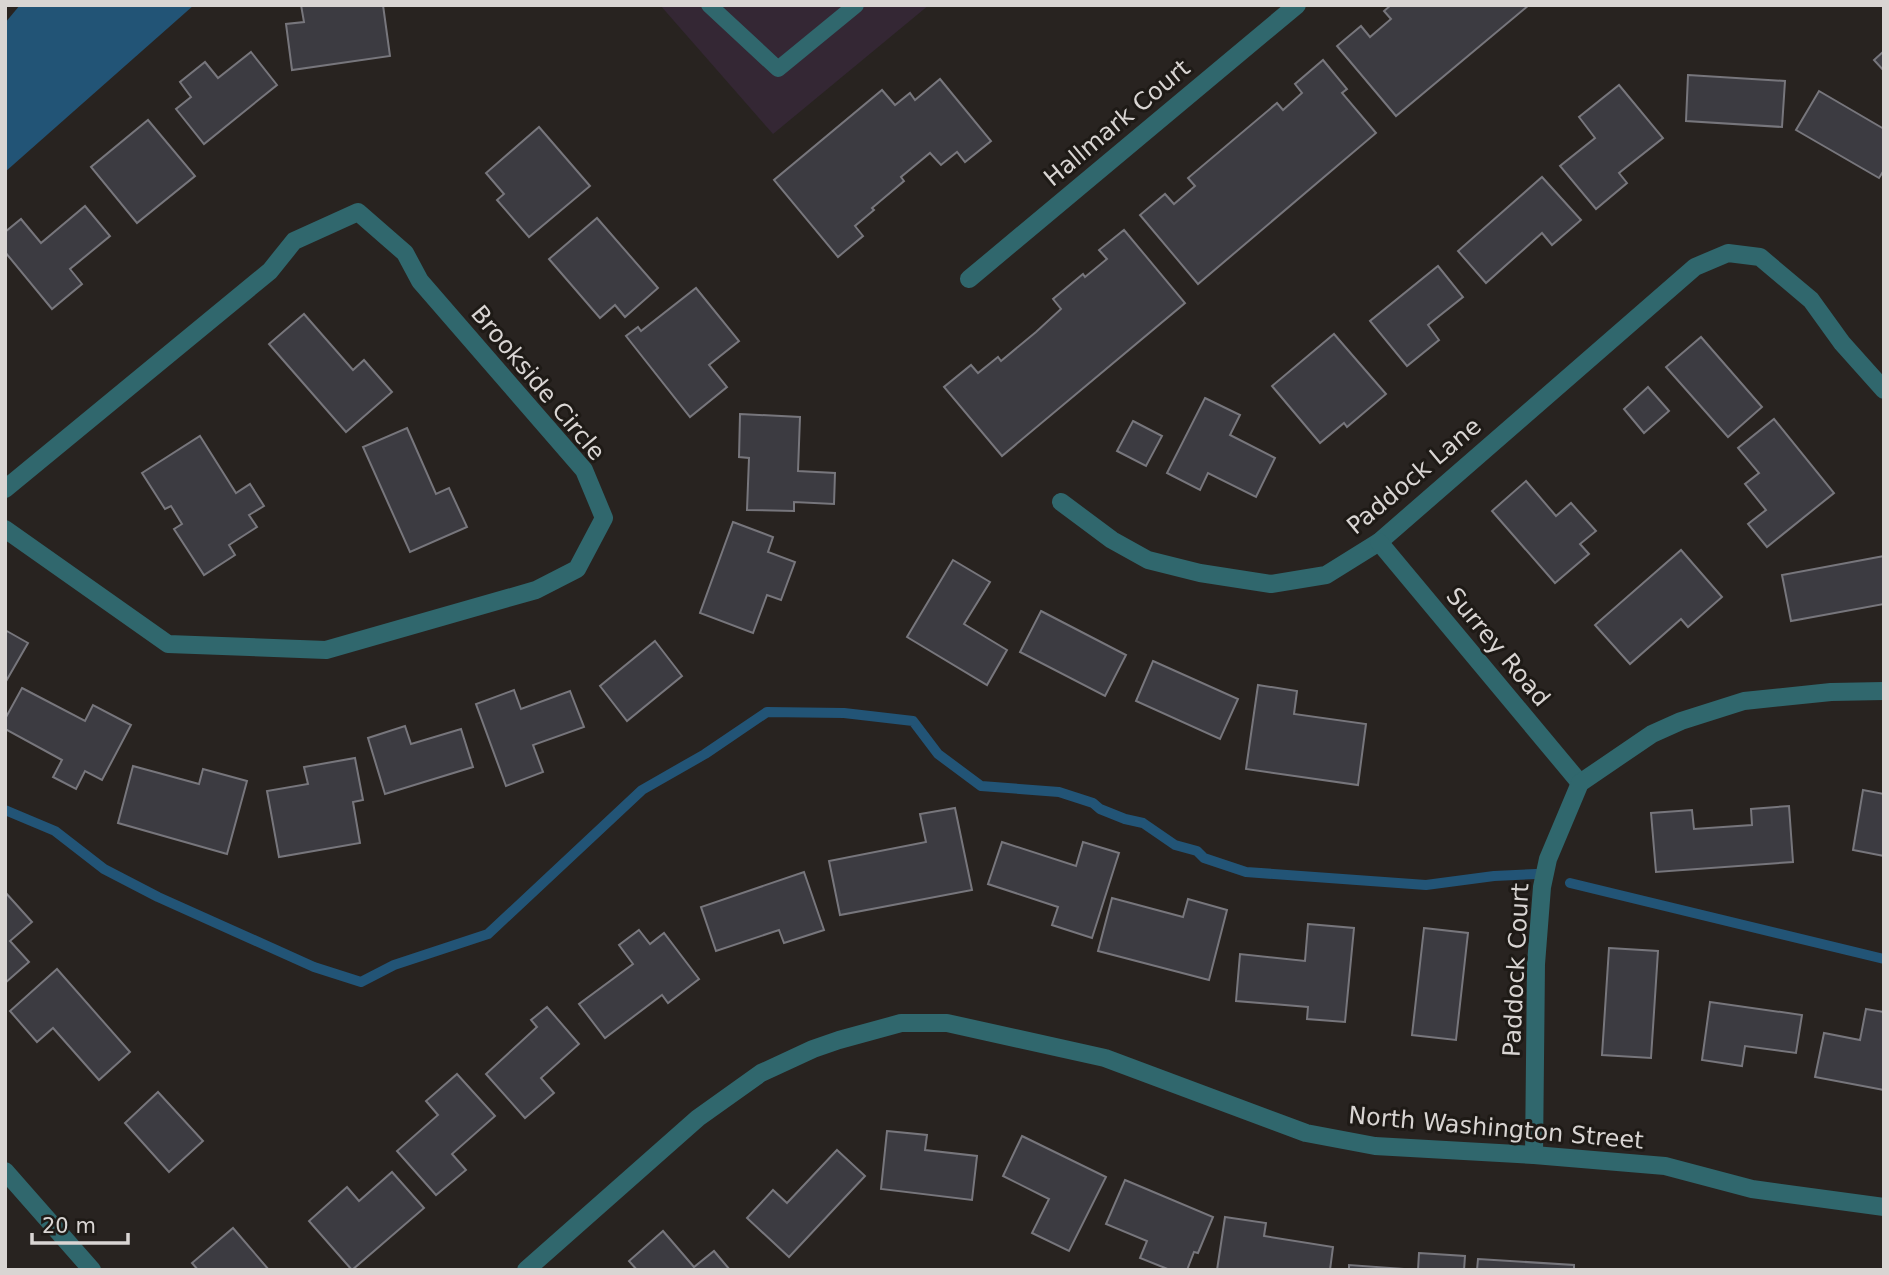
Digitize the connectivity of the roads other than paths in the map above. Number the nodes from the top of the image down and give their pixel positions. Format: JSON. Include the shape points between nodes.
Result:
{"nodes":[{"id":1,"x":709,"y":5,"type":"edge"},
{"id":2,"x":856,"y":5,"type":"edge"},
{"id":3,"x":1297,"y":5,"type":"edge"},
{"id":4,"x":969,"y":279,"type":"dead end"},
{"id":5,"x":1884,"y":390,"type":"edge"},
{"id":6,"x":5,"y":489,"type":"edge"},
{"id":7,"x":1061,"y":502,"type":"dead end"},
{"id":8,"x":5,"y":529,"type":"edge"},
{"id":9,"x":1379,"y":542,"type":"junction"},
{"id":10,"x":1884,"y":691,"type":"edge"},
{"id":11,"x":1580,"y":783,"type":"junction"},
{"id":12,"x":1534,"y":1155,"type":"junction"},
{"id":13,"x":5,"y":1171,"type":"edge"},
{"id":14,"x":1884,"y":1207,"type":"edge"},
{"id":15,"x":92,"y":1270,"type":"edge"},
{"id":16,"x":526,"y":1270,"type":"edge"}],
"edges":[{"from":1,"to":2,"type":"lane","via":[[778,69]]},
{"from":3,"to":4,"type":"street","name":"Hallmark Court"},
{"from":5,"to":9,"type":"street","name":"Paddock Lane","via":[[1811,300],[1760,257],[1728,253],[1695,267]]},
{"from":6,"to":8,"type":"street","name":"Brookside Circle","via":[[270,271],[294,241],[358,212],[405,253],[420,281],[584,470],[604,518],[577,569],[536,590],[326,650],[168,644]]},
{"from":7,"to":9,"type":"street","name":"Paddock Lane","via":[[1148,560],[1271,584],[1326,575]]},
{"from":9,"to":11,"type":"street","name":"Surrey Road"},
{"from":10,"to":11,"type":"street","via":[[1744,701],[1652,734]]},
{"from":11,"to":12,"type":"street","name":"Paddock Court","via":[[1548,859],[1542,887],[1536,964]]},
{"from":12,"to":14,"type":"street","name":"North Washington Street","via":[[1665,1166],[1752,1189]]},
{"from":12,"to":16,"type":"street","name":"North Washington Street","via":[[1375,1146],[1306,1133],[1105,1058],[947,1023],[901,1023],[813,1049],[761,1073],[698,1118]]},
{"from":13,"to":15,"type":"street"}]}
